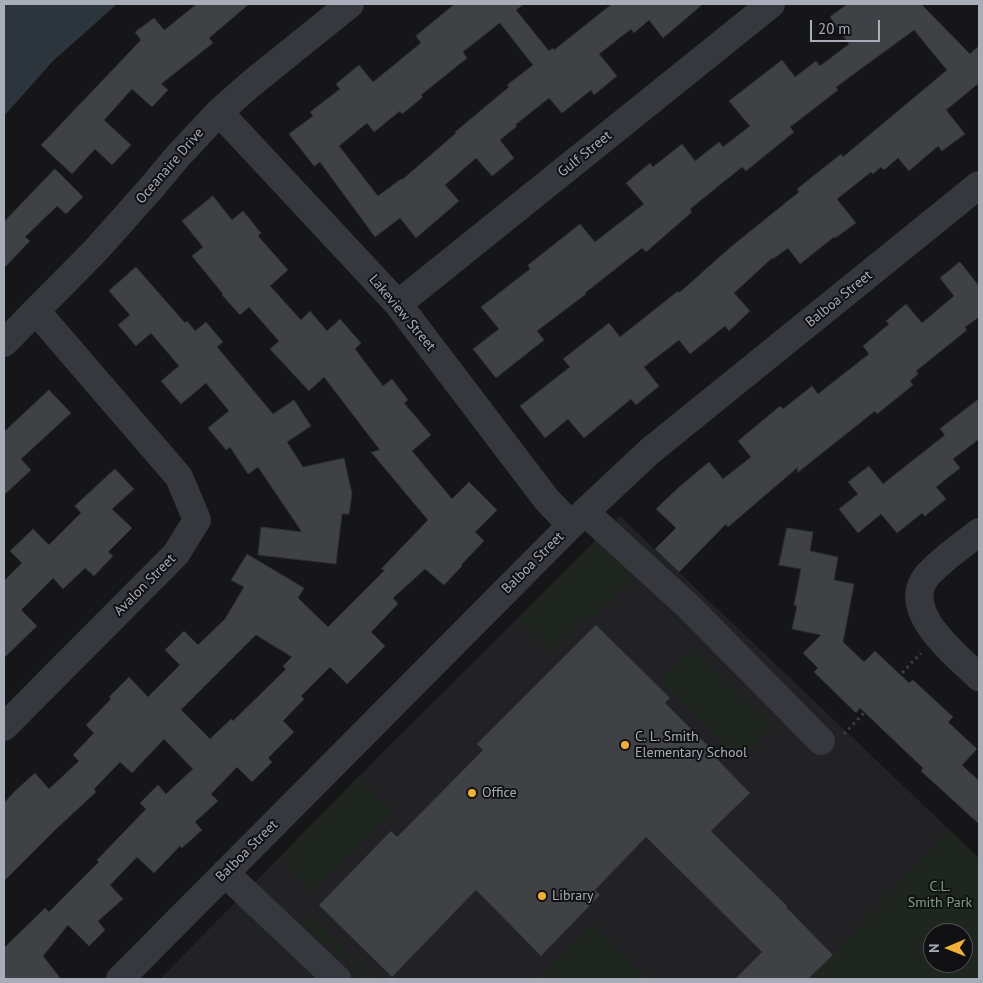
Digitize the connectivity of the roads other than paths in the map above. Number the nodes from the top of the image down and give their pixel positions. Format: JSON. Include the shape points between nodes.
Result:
{"nodes":[{"id":1,"x":350,"y":4,"type":"edge"},
{"id":2,"x":772,"y":4,"type":"edge"},
{"id":3,"x":219,"y":112,"type":"junction"},
{"id":4,"x":979,"y":186,"type":"edge"},
{"id":5,"x":398,"y":304,"type":"junction"},
{"id":6,"x":36,"y":311,"type":"junction"},
{"id":7,"x":4,"y":343,"type":"edge"},
{"id":8,"x":578,"y":518,"type":"junction"},
{"id":9,"x":979,"y":532,"type":"edge"},
{"id":10,"x":979,"y":677,"type":"edge"},
{"id":11,"x":4,"y":727,"type":"edge"},
{"id":12,"x":821,"y":741,"type":"road end"},
{"id":13,"x":225,"y":873,"type":"junction"},
{"id":14,"x":133,"y":975,"type":"edge"},
{"id":15,"x":338,"y":979,"type":"edge"}],
"edges":[{"from":1,"to":3,"type":"street","name":"Oceanaire Drive"},
{"from":2,"to":5,"type":"street","name":"Gulf Street"},
{"from":3,"to":5,"type":"street","name":"Lakeview Street"},
{"from":3,"to":6,"type":"street","name":"Oceanaire Drive","via":[[96,250]]},
{"from":4,"to":8,"type":"street","name":"Balboa Street","via":[[650,451]]},
{"from":5,"to":8,"type":"street","name":"Lakeview Street","via":[[547,500]]},
{"from":6,"to":7,"type":"street","name":"Oceanaire Drive"},
{"from":6,"to":11,"type":"street","name":"Avalon Street","via":[[179,477],[196,520],[176,554]]},
{"from":8,"to":12,"type":"street","name":"Lakeview Street","via":[[689,606]]},
{"from":8,"to":13,"type":"street","name":"Balboa Street"},
{"from":9,"to":10,"type":"street","via":[[938,566],[926,578],[919,592],[927,621],[937,636]]},
{"from":13,"to":14,"type":"street","name":"Balboa Street"},
{"from":13,"to":15,"type":"street"}]}
